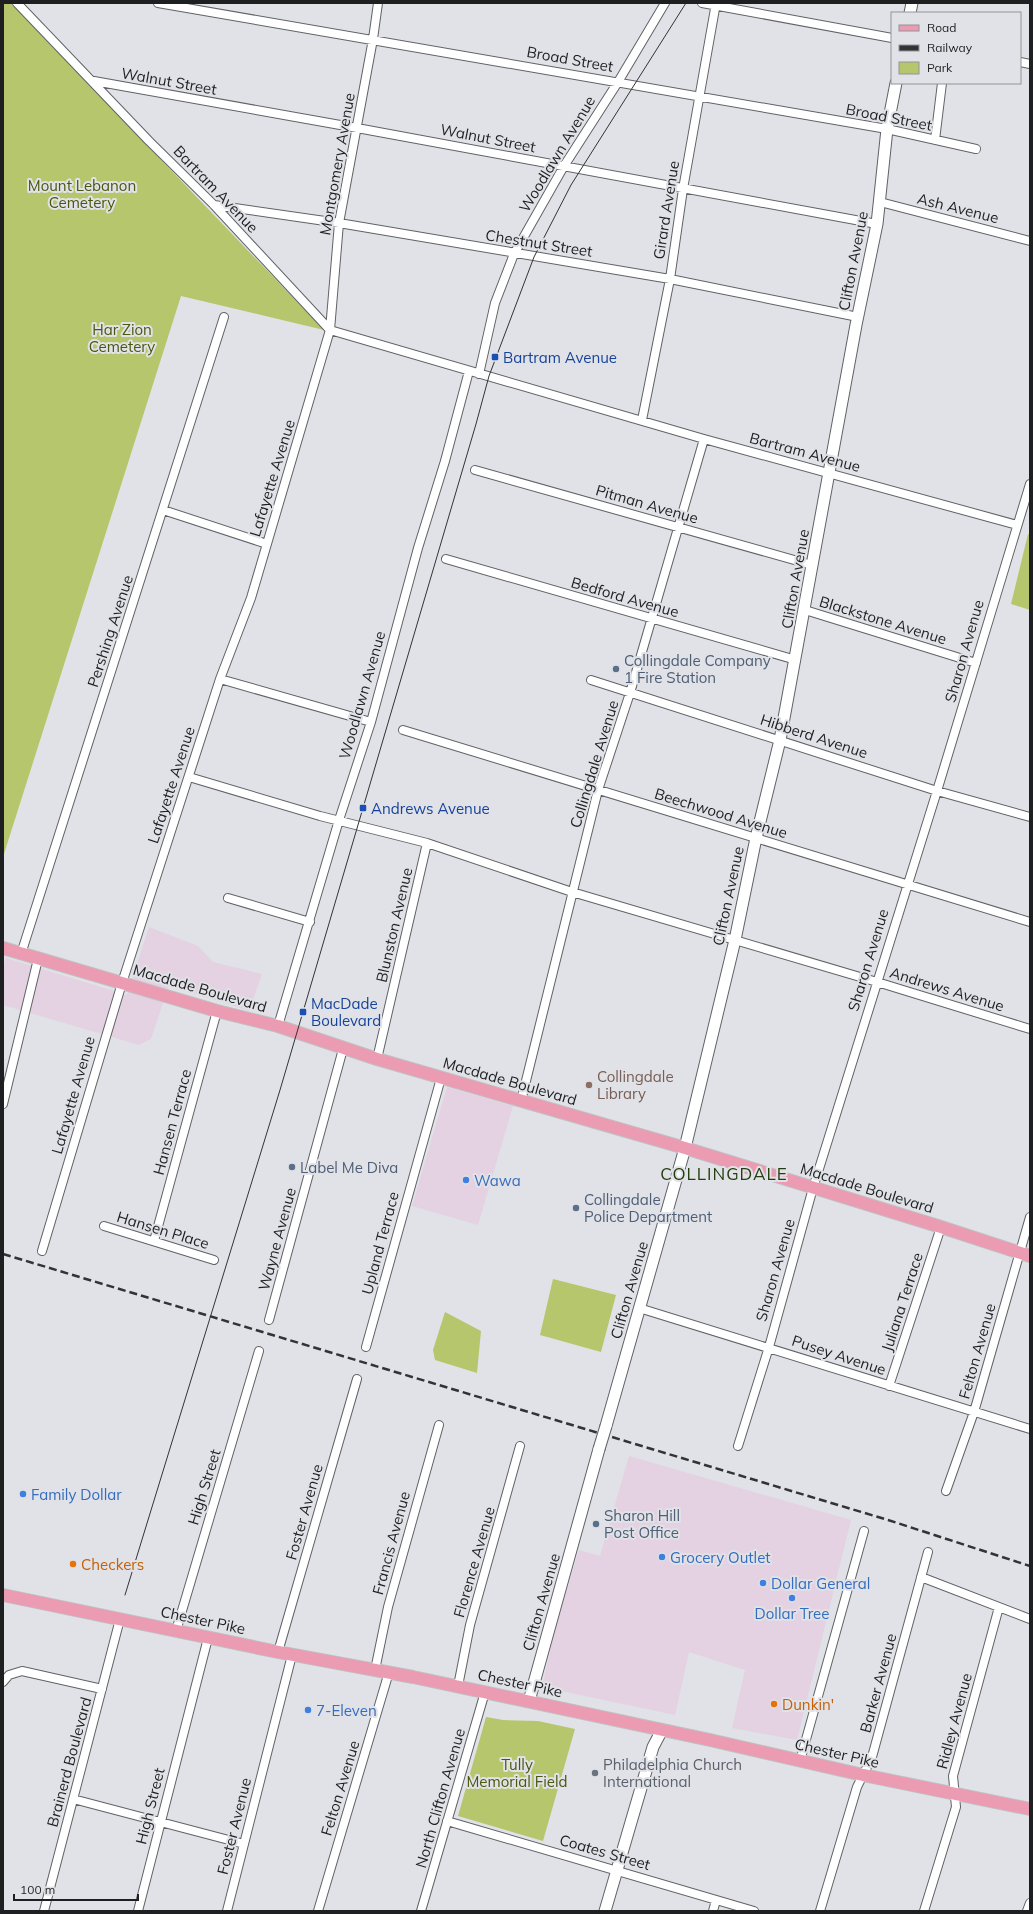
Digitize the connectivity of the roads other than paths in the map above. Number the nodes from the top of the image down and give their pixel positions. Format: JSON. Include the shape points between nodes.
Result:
{"nodes":[{"id":1,"x":17,"y":3,"type":"edge"},
{"id":2,"x":158,"y":3,"type":"edge"},
{"id":3,"x":378,"y":3,"type":"edge"},
{"id":4,"x":665,"y":3,"type":"edge"},
{"id":5,"x":702,"y":3,"type":"edge"},
{"id":6,"x":716,"y":4,"type":"edge"},
{"id":7,"x":891,"y":38,"type":"edge"},
{"id":8,"x":373,"y":39,"type":"junction"},
{"id":9,"x":94,"y":82,"type":"junction"},
{"id":10,"x":618,"y":82,"type":"junction"},
{"id":11,"x":896,"y":84,"type":"edge"},
{"id":12,"x":942,"y":84,"type":"edge"},
{"id":13,"x":699,"y":96,"type":"junction"},
{"id":14,"x":357,"y":128,"type":"junction"},
{"id":15,"x":887,"y":129,"type":"junction"},
{"id":16,"x":935,"y":140,"type":"junction"},
{"id":17,"x":976,"y":149,"type":"dead end"},
{"id":18,"x":564,"y":166,"type":"junction"},
{"id":19,"x":683,"y":189,"type":"junction"},
{"id":20,"x":880,"y":202,"type":"junction"},
{"id":21,"x":214,"y":205,"type":"junction"},
{"id":22,"x":339,"y":223,"type":"junction"},
{"id":23,"x":877,"y":224,"type":"junction"},
{"id":24,"x":1030,"y":241,"type":"edge"},
{"id":25,"x":514,"y":254,"type":"junction"},
{"id":26,"x":670,"y":279,"type":"junction"},
{"id":27,"x":224,"y":317,"type":"dead end"},
{"id":28,"x":858,"y":317,"type":"junction"},
{"id":29,"x":330,"y":330,"type":"junction"},
{"id":30,"x":469,"y":371,"type":"junction"},
{"id":31,"x":479,"y":374,"type":"junction"},
{"id":32,"x":642,"y":420,"type":"junction"},
{"id":33,"x":704,"y":439,"type":"junction"},
{"id":34,"x":475,"y":470,"type":"dead end"},
{"id":35,"x":829,"y":474,"type":"junction"},
{"id":36,"x":1030,"y":484,"type":"edge"},
{"id":37,"x":163,"y":510,"type":"junction"},
{"id":38,"x":1017,"y":525,"type":"junction"},
{"id":39,"x":677,"y":527,"type":"junction"},
{"id":40,"x":267,"y":544,"type":"junction"},
{"id":41,"x":446,"y":559,"type":"dead end"},
{"id":42,"x":812,"y":565,"type":"junction"},
{"id":43,"x":805,"y":610,"type":"junction"},
{"id":44,"x":651,"y":619,"type":"junction"},
{"id":45,"x":796,"y":660,"type":"junction"},
{"id":46,"x":976,"y":663,"type":"junction"},
{"id":47,"x":220,"y":679,"type":"junction"},
{"id":48,"x":591,"y":680,"type":"dead end"},
{"id":49,"x":630,"y":693,"type":"junction"},
{"id":50,"x":370,"y":722,"type":"junction"},
{"id":51,"x":403,"y":730,"type":"dead end"},
{"id":52,"x":780,"y":740,"type":"junction"},
{"id":53,"x":189,"y":777,"type":"junction"},
{"id":54,"x":598,"y":790,"type":"junction"},
{"id":55,"x":938,"y":791,"type":"junction"},
{"id":56,"x":1030,"y":817,"type":"edge"},
{"id":57,"x":339,"y":820,"type":"junction"},
{"id":58,"x":756,"y":838,"type":"junction"},
{"id":59,"x":427,"y":843,"type":"junction"},
{"id":60,"x":908,"y":885,"type":"junction"},
{"id":61,"x":572,"y":892,"type":"junction"},
{"id":62,"x":228,"y":898,"type":"dead end"},
{"id":63,"x":310,"y":922,"type":"junction"},
{"id":64,"x":1030,"y":922,"type":"edge"},
{"id":65,"x":735,"y":940,"type":"junction"},
{"id":66,"x":3,"y":948,"type":"edge"},
{"id":67,"x":22,"y":954,"type":"junction"},
{"id":68,"x":38,"y":959,"type":"junction"},
{"id":69,"x":877,"y":982,"type":"junction"},
{"id":70,"x":122,"y":983,"type":"junction"},
{"id":71,"x":217,"y":1011,"type":"junction"},
{"id":72,"x":278,"y":1026,"type":"junction"},
{"id":73,"x":1030,"y":1029,"type":"edge"},
{"id":74,"x":343,"y":1049,"type":"junction"},
{"id":75,"x":377,"y":1060,"type":"junction"},
{"id":76,"x":441,"y":1078,"type":"junction"},
{"id":77,"x":521,"y":1101,"type":"junction"},
{"id":78,"x":3,"y":1104,"type":"edge"},
{"id":79,"x":685,"y":1148,"type":"junction"},
{"id":80,"x":813,"y":1188,"type":"junction"},
{"id":81,"x":1030,"y":1217,"type":"edge"},
{"id":82,"x":104,"y":1226,"type":"dead end"},
{"id":83,"x":941,"y":1227,"type":"junction"},
{"id":84,"x":154,"y":1241,"type":"junction"},
{"id":85,"x":42,"y":1251,"type":"dead end"},
{"id":86,"x":1025,"y":1254,"type":"edge"},
{"id":87,"x":214,"y":1260,"type":"dead end"},
{"id":88,"x":639,"y":1308,"type":"junction"},
{"id":89,"x":269,"y":1320,"type":"dead end"},
{"id":90,"x":769,"y":1347,"type":"junction"},
{"id":91,"x":366,"y":1348,"type":"dead end"},
{"id":92,"x":259,"y":1351,"type":"dead end"},
{"id":93,"x":356,"y":1379,"type":"dead end"},
{"id":94,"x":889,"y":1386,"type":"junction"},
{"id":95,"x":974,"y":1412,"type":"junction"},
{"id":96,"x":439,"y":1425,"type":"dead end"},
{"id":97,"x":1030,"y":1429,"type":"edge"},
{"id":98,"x":520,"y":1446,"type":"dead end"},
{"id":99,"x":738,"y":1446,"type":"dead end"},
{"id":100,"x":946,"y":1490,"type":"dead end"},
{"id":101,"x":864,"y":1531,"type":"dead end"},
{"id":102,"x":928,"y":1552,"type":"dead end"},
{"id":103,"x":921,"y":1577,"type":"junction"},
{"id":104,"x":3,"y":1595,"type":"edge"},
{"id":105,"x":999,"y":1607,"type":"junction"},
{"id":106,"x":120,"y":1619,"type":"junction"},
{"id":107,"x":1030,"y":1619,"type":"edge"},
{"id":108,"x":176,"y":1631,"type":"junction"},
{"id":109,"x":208,"y":1638,"type":"junction"},
{"id":110,"x":278,"y":1652,"type":"junction"},
{"id":111,"x":292,"y":1655,"type":"junction"},
{"id":112,"x":375,"y":1670,"type":"junction"},
{"id":113,"x":389,"y":1672,"type":"junction"},
{"id":114,"x":3,"y":1682,"type":"edge"},
{"id":115,"x":458,"y":1686,"type":"junction"},
{"id":116,"x":102,"y":1689,"type":"junction"},
{"id":117,"x":485,"y":1692,"type":"junction"},
{"id":118,"x":529,"y":1701,"type":"junction"},
{"id":119,"x":662,"y":1730,"type":"junction"},
{"id":120,"x":800,"y":1761,"type":"junction"},
{"id":121,"x":863,"y":1775,"type":"junction"},
{"id":122,"x":955,"y":1794,"type":"junction"},
{"id":123,"x":74,"y":1799,"type":"junction"},
{"id":124,"x":1030,"y":1809,"type":"edge"},
{"id":125,"x":161,"y":1821,"type":"junction"},
{"id":126,"x":447,"y":1821,"type":"junction"},
{"id":127,"x":244,"y":1844,"type":"junction"},
{"id":128,"x":616,"y":1869,"type":"junction"},
{"id":129,"x":716,"y":1900,"type":"junction"},
{"id":130,"x":1030,"y":1903,"type":"edge"},
{"id":131,"x":44,"y":1911,"type":"edge"},
{"id":132,"x":138,"y":1911,"type":"edge"},
{"id":133,"x":227,"y":1911,"type":"edge"},
{"id":134,"x":318,"y":1911,"type":"edge"},
{"id":135,"x":421,"y":1911,"type":"edge"},
{"id":136,"x":605,"y":1911,"type":"edge"},
{"id":137,"x":713,"y":1911,"type":"edge"},
{"id":138,"x":754,"y":1911,"type":"edge"},
{"id":139,"x":820,"y":1911,"type":"edge"},
{"id":140,"x":924,"y":1911,"type":"edge"},
{"id":141,"x":1027,"y":1911,"type":"edge"}],
"edges":[{"from":1,"to":9,"type":"street","name":"Bartram Avenue"},
{"from":2,"to":8,"type":"street","name":"Broad Street"},
{"from":3,"to":8,"type":"street","name":"Montgomery Avenue"},
{"from":4,"to":10,"type":"street","name":"Woodlawn Avenue"},
{"from":5,"to":6,"type":"street"},
{"from":6,"to":7,"type":"street"},
{"from":6,"to":13,"type":"street","name":"Girard Avenue"},
{"from":8,"to":10,"type":"street","name":"Broad Street"},
{"from":8,"to":14,"type":"street","name":"Montgomery Avenue"},
{"from":9,"to":14,"type":"street","name":"Walnut Street"},
{"from":9,"to":21,"type":"street","name":"Bartram Avenue"},
{"from":10,"to":13,"type":"street","name":"Broad Street"},
{"from":10,"to":18,"type":"street","name":"Woodlawn Avenue"},
{"from":11,"to":15,"type":"street","name":"Clifton Avenue"},
{"from":12,"to":16,"type":"street"},
{"from":13,"to":15,"type":"street","name":"Broad Street"},
{"from":13,"to":19,"type":"street","name":"Girard Avenue"},
{"from":14,"to":18,"type":"street","name":"Walnut Street"},
{"from":14,"to":22,"type":"street","name":"Montgomery Avenue"},
{"from":15,"to":16,"type":"street","name":"Broad Street"},
{"from":15,"to":20,"type":"street","name":"Clifton Avenue"},
{"from":16,"to":17,"type":"street","name":"Broad Street"},
{"from":18,"to":19,"type":"street","name":"Walnut Street"},
{"from":18,"to":25,"type":"street","name":"Woodlawn Avenue"},
{"from":19,"to":23,"type":"street","name":"Walnut Street"},
{"from":19,"to":26,"type":"street","name":"Girard Avenue"},
{"from":20,"to":23,"type":"street","name":"Clifton Avenue"},
{"from":20,"to":24,"type":"street","name":"Ash Avenue"},
{"from":21,"to":22,"type":"street","name":"Chestnut Street"},
{"from":21,"to":29,"type":"street","name":"Bartram Avenue"},
{"from":22,"to":25,"type":"street","name":"Chestnut Street"},
{"from":22,"to":29,"type":"street","name":"Montgomery Avenue"},
{"from":23,"to":28,"type":"street","name":"Clifton Avenue"},
{"from":25,"to":26,"type":"street","name":"Chestnut Street"},
{"from":25,"to":31,"type":"street","name":"Woodlawn Avenue","via":[[495,303]]},
{"from":26,"to":28,"type":"street","name":"Chestnut Street"},
{"from":26,"to":32,"type":"street","name":"Girard Avenue"},
{"from":27,"to":37,"type":"street","name":"Pershing Avenue"},
{"from":28,"to":35,"type":"street","name":"Clifton Avenue"},
{"from":29,"to":30,"type":"street","name":"Bartram Avenue"},
{"from":29,"to":40,"type":"street","name":"Lafayette Avenue"},
{"from":30,"to":31,"type":"street","name":"Bartram Avenue"},
{"from":30,"to":50,"type":"street","name":"Woodlawn Avenue"},
{"from":31,"to":32,"type":"street","name":"Bartram Avenue"},
{"from":32,"to":33,"type":"street","name":"Bartram Avenue"},
{"from":33,"to":35,"type":"street","name":"Bartram Avenue"},
{"from":33,"to":39,"type":"street","name":"Collingdale Avenue"},
{"from":34,"to":39,"type":"street","name":"Pitman Avenue"},
{"from":35,"to":38,"type":"street","name":"Bartram Avenue"},
{"from":35,"to":42,"type":"street","name":"Clifton Avenue"},
{"from":36,"to":38,"type":"street","name":"Sharon Avenue"},
{"from":37,"to":40,"type":"street"},
{"from":37,"to":67,"type":"street","name":"Pershing Avenue"},
{"from":38,"to":46,"type":"street","name":"Sharon Avenue"},
{"from":39,"to":42,"type":"street","name":"Pitman Avenue"},
{"from":39,"to":44,"type":"street","name":"Collingdale Avenue"},
{"from":40,"to":47,"type":"street","name":"Lafayette Avenue","via":[[251,598]]},
{"from":41,"to":44,"type":"street","name":"Bedford Avenue"},
{"from":42,"to":43,"type":"street","name":"Clifton Avenue"},
{"from":43,"to":45,"type":"street","name":"Clifton Avenue"},
{"from":43,"to":46,"type":"street","name":"Blackstone Avenue"},
{"from":44,"to":45,"type":"street","name":"Bedford Avenue"},
{"from":44,"to":49,"type":"street","name":"Collingdale Avenue"},
{"from":45,"to":52,"type":"street","name":"Clifton Avenue"},
{"from":46,"to":55,"type":"street","name":"Sharon Avenue"},
{"from":47,"to":50,"type":"street"},
{"from":47,"to":53,"type":"street","name":"Lafayette Avenue"},
{"from":48,"to":49,"type":"street","name":"Hibberd Avenue"},
{"from":49,"to":52,"type":"street","name":"Hibberd Avenue"},
{"from":49,"to":54,"type":"street","name":"Collingdale Avenue"},
{"from":50,"to":57,"type":"street","name":"Woodlawn Avenue"},
{"from":51,"to":54,"type":"street","name":"Beechwood Avenue"},
{"from":52,"to":55,"type":"street","name":"Hibberd Avenue"},
{"from":52,"to":58,"type":"street","name":"Clifton Avenue"},
{"from":53,"to":57,"type":"street","name":"Andrews Avenue"},
{"from":53,"to":70,"type":"street","name":"Lafayette Avenue"},
{"from":54,"to":58,"type":"street","name":"Beechwood Avenue"},
{"from":54,"to":61,"type":"street","name":"Collingdale Avenue"},
{"from":55,"to":56,"type":"street","name":"Hibberd Avenue"},
{"from":55,"to":60,"type":"street","name":"Sharon Avenue"},
{"from":57,"to":59,"type":"street","name":"Andrews Avenue"},
{"from":57,"to":63,"type":"street","name":"Woodlawn Avenue"},
{"from":58,"to":60,"type":"street","name":"Beechwood Avenue"},
{"from":58,"to":65,"type":"street","name":"Clifton Avenue"},
{"from":59,"to":61,"type":"street","name":"Andrews Avenue"},
{"from":59,"to":75,"type":"street","name":"Blunston Avenue"},
{"from":60,"to":64,"type":"street","name":"Beechwood Avenue"},
{"from":60,"to":69,"type":"street","name":"Sharon Avenue"},
{"from":61,"to":65,"type":"street","name":"Andrews Avenue"},
{"from":61,"to":77,"type":"street","name":"Collingdale Avenue"},
{"from":62,"to":63,"type":"street"},
{"from":63,"to":72,"type":"street","name":"Woodlawn Avenue"},
{"from":65,"to":69,"type":"street","name":"Andrews Avenue"},
{"from":65,"to":79,"type":"street","name":"Clifton Avenue"},
{"from":66,"to":67,"type":"main road","name":"Macdade Boulevard"},
{"from":67,"to":68,"type":"main road","name":"Macdade Boulevard"},
{"from":68,"to":70,"type":"main road","name":"Macdade Boulevard"},
{"from":68,"to":78,"type":"street"},
{"from":69,"to":73,"type":"street","name":"Andrews Avenue"},
{"from":69,"to":80,"type":"street","name":"Sharon Avenue"},
{"from":70,"to":71,"type":"main road","name":"Macdade Boulevard"},
{"from":70,"to":85,"type":"street","name":"Lafayette Avenue"},
{"from":71,"to":72,"type":"main road","name":"Macdade Boulevard"},
{"from":71,"to":84,"type":"street","name":"Hansen Terrace"},
{"from":72,"to":74,"type":"main road","name":"Macdade Boulevard"},
{"from":74,"to":75,"type":"main road","name":"Macdade Boulevard"},
{"from":74,"to":89,"type":"street","name":"Wayne Avenue"},
{"from":75,"to":76,"type":"main road","name":"Macdade Boulevard"},
{"from":76,"to":77,"type":"main road","name":"Macdade Boulevard"},
{"from":76,"to":91,"type":"street","name":"Upland Terrace"},
{"from":77,"to":79,"type":"main road","name":"Macdade Boulevard"},
{"from":79,"to":80,"type":"main road","name":"Macdade Boulevard"},
{"from":79,"to":88,"type":"street","name":"Clifton Avenue"},
{"from":80,"to":83,"type":"main road","name":"Macdade Boulevard"},
{"from":80,"to":90,"type":"street","name":"Sharon Avenue"},
{"from":81,"to":86,"type":"street","name":"Felton Avenue"},
{"from":82,"to":84,"type":"street","name":"Hansen Place"},
{"from":83,"to":86,"type":"main road","name":"Macdade Boulevard"},
{"from":83,"to":94,"type":"street","name":"Juliana Terrace"},
{"from":84,"to":87,"type":"street","name":"Hansen Place"},
{"from":86,"to":95,"type":"street","name":"Felton Avenue"},
{"from":88,"to":90,"type":"street","name":"Pusey Avenue"},
{"from":88,"to":118,"type":"street","name":"Clifton Avenue","bridge":true},
{"from":90,"to":94,"type":"street","name":"Pusey Avenue"},
{"from":90,"to":99,"type":"street","name":"Sharon Avenue"},
{"from":92,"to":108,"type":"street","name":"High Street"},
{"from":93,"to":110,"type":"street","name":"Foster Avenue"},
{"from":94,"to":95,"type":"street","name":"Pusey Avenue"},
{"from":95,"to":97,"type":"street","name":"Pusey Avenue"},
{"from":95,"to":100,"type":"street","name":"Felton Avenue"},
{"from":96,"to":112,"type":"street","name":"Francis Avenue","via":[[388,1607]]},
{"from":98,"to":115,"type":"street","name":"Florence Avenue","via":[[470,1625]]},
{"from":101,"to":120,"type":"street"},
{"from":102,"to":103,"type":"street","name":"Barker Avenue"},
{"from":103,"to":105,"type":"street"},
{"from":103,"to":121,"type":"street","name":"Barker Avenue","via":[[872,1757]]},
{"from":104,"to":106,"type":"main road","name":"Chester Pike"},
{"from":105,"to":107,"type":"street"},
{"from":105,"to":122,"type":"street","name":"Ridley Avenue","via":[[953,1776]]},
{"from":106,"to":108,"type":"main road","name":"Chester Pike"},
{"from":106,"to":116,"type":"street","name":"Brainerd Boulevard"},
{"from":108,"to":109,"type":"main road","name":"Chester Pike"},
{"from":109,"to":110,"type":"main road","name":"Chester Pike"},
{"from":109,"to":125,"type":"street","name":"High Street"},
{"from":110,"to":111,"type":"main road","name":"Chester Pike"},
{"from":111,"to":112,"type":"main road","name":"Chester Pike"},
{"from":111,"to":127,"type":"street","name":"Foster Avenue"},
{"from":112,"to":113,"type":"main road","name":"Chester Pike"},
{"from":113,"to":115,"type":"main road","name":"Chester Pike"},
{"from":113,"to":134,"type":"street","name":"Felton Avenue"},
{"from":114,"to":116,"type":"street","via":[[9,1675],[22,1671]]},
{"from":115,"to":117,"type":"main road","name":"Chester Pike"},
{"from":116,"to":123,"type":"street","name":"Brainerd Boulevard"},
{"from":117,"to":118,"type":"main road","name":"Chester Pike"},
{"from":117,"to":126,"type":"street","name":"North Clifton Avenue"},
{"from":118,"to":119,"type":"main road","name":"Chester Pike"},
{"from":119,"to":120,"type":"main road","name":"Chester Pike"},
{"from":119,"to":128,"type":"street","via":[[653,1747]]},
{"from":120,"to":121,"type":"main road","name":"Chester Pike"},
{"from":121,"to":122,"type":"main road","name":"Chester Pike"},
{"from":121,"to":139,"type":"street","name":"Barker Avenue","via":[[857,1787]]},
{"from":122,"to":124,"type":"main road","name":"Chester Pike"},
{"from":122,"to":140,"type":"street","name":"Ridley Avenue","via":[[956,1807]]},
{"from":123,"to":125,"type":"street"},
{"from":123,"to":131,"type":"street","name":"Brainerd Boulevard"},
{"from":125,"to":127,"type":"street"},
{"from":125,"to":132,"type":"street","name":"High Street"},
{"from":126,"to":128,"type":"street","name":"Coates Street"},
{"from":126,"to":135,"type":"street","name":"North Clifton Avenue"},
{"from":127,"to":133,"type":"street","name":"Foster Avenue"},
{"from":128,"to":129,"type":"street","name":"Coates Street"},
{"from":128,"to":136,"type":"street"},
{"from":129,"to":137,"type":"street"},
{"from":129,"to":138,"type":"street","name":"Coates Street"},
{"from":130,"to":141,"type":"street"}]}
